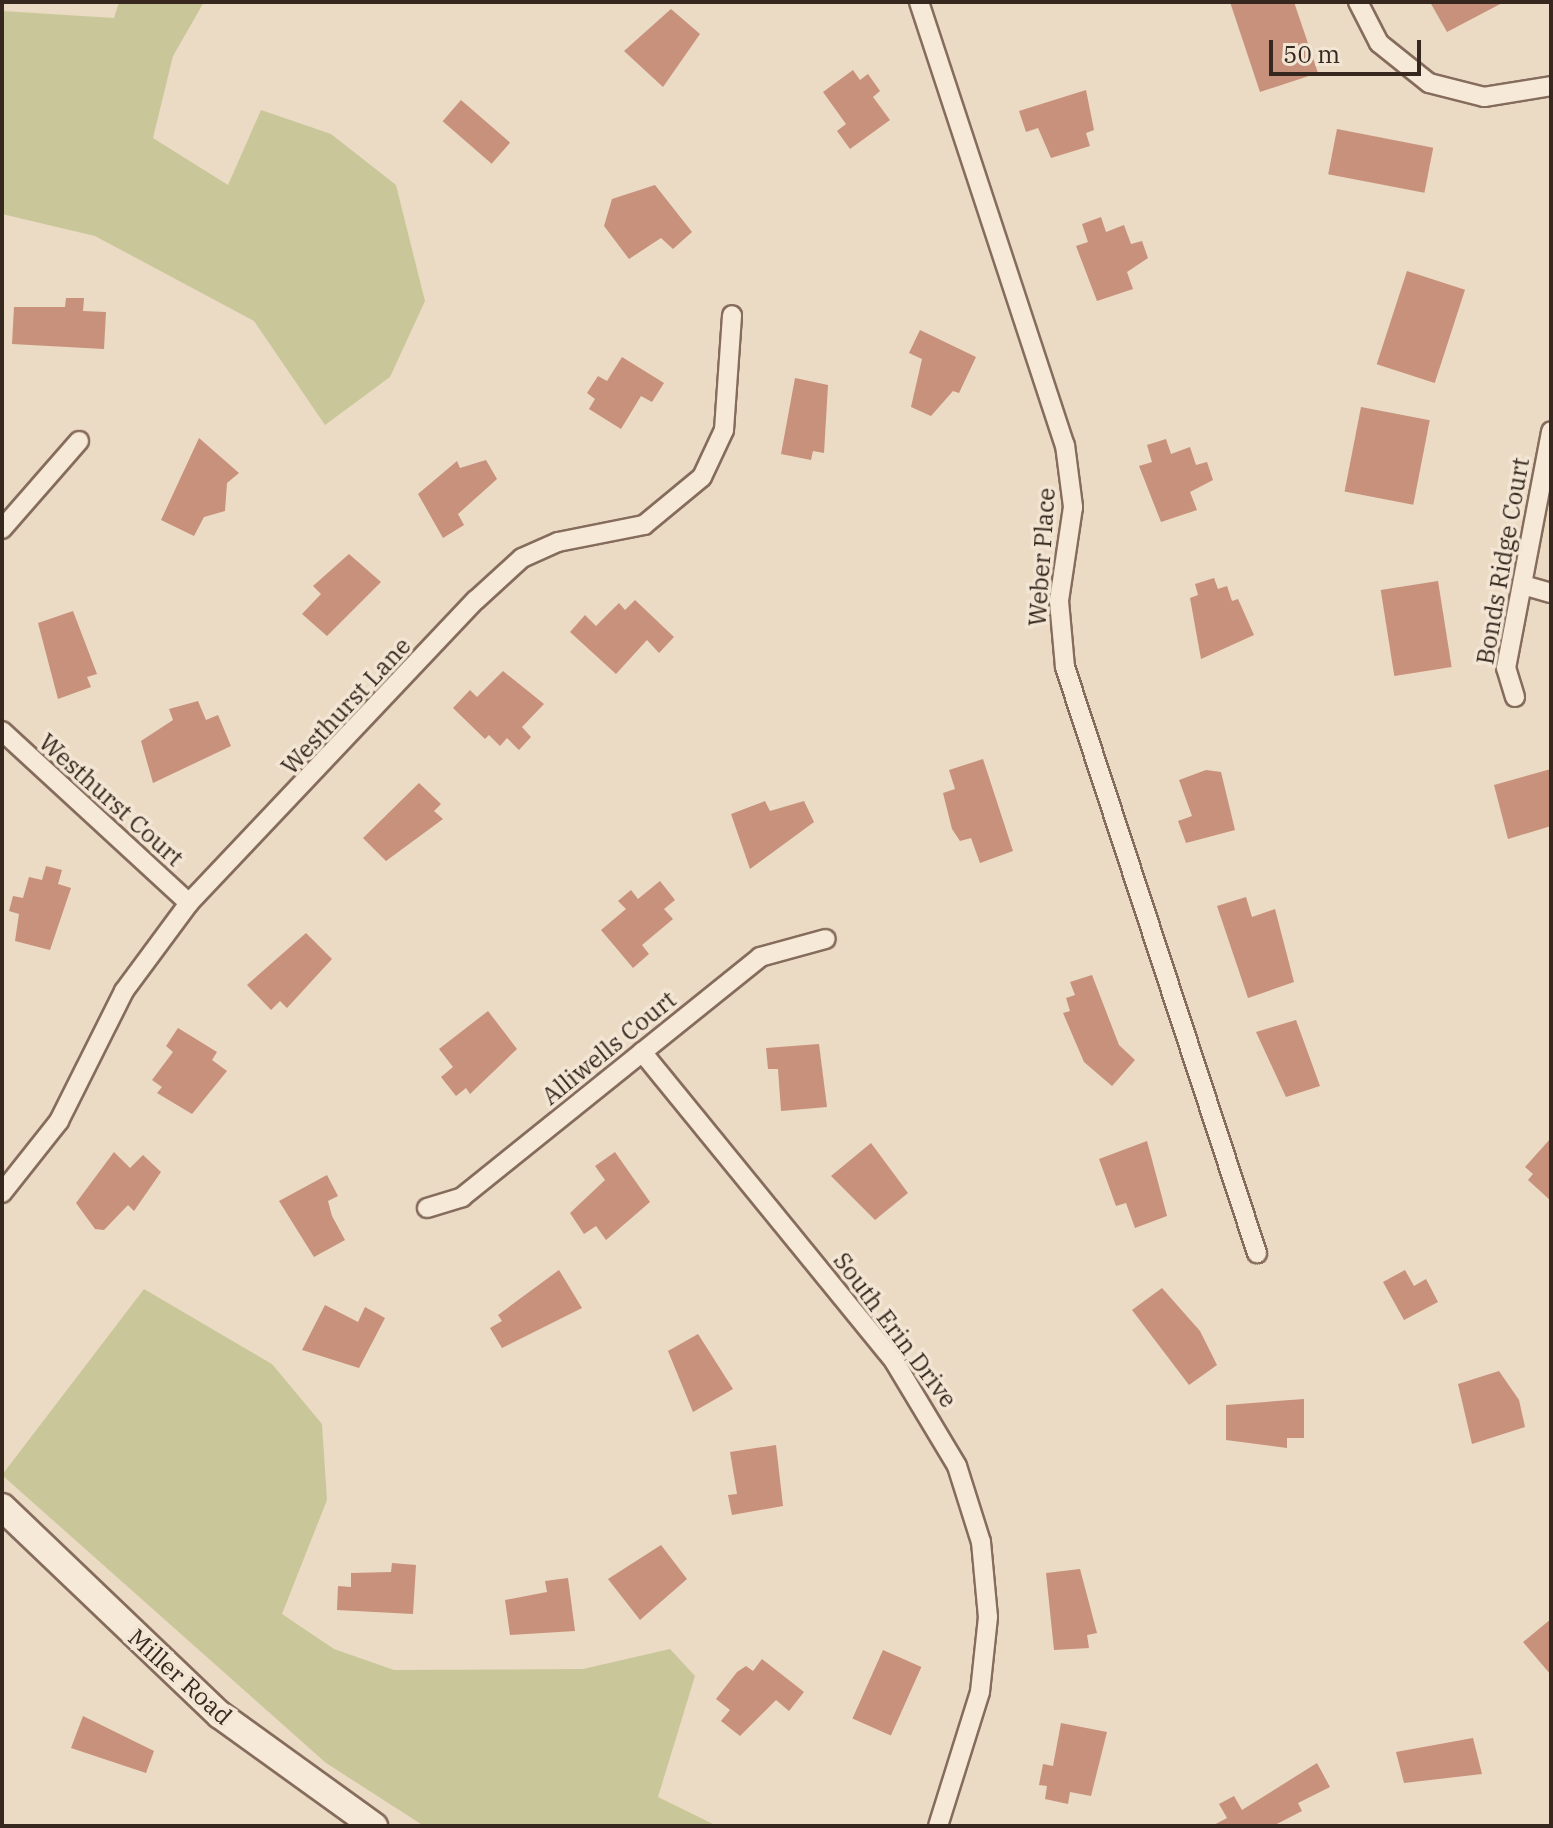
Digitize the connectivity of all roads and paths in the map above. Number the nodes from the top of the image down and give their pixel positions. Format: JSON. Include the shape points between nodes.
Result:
{"nodes":[{"id":1,"x":919,"y":2,"type":"edge"},
{"id":2,"x":1358,"y":2,"type":"edge"},
{"id":3,"x":1551,"y":86,"type":"edge"},
{"id":4,"x":732,"y":315,"type":"dead end"},
{"id":5,"x":1551,"y":431,"type":"edge"},
{"id":6,"x":79,"y":441,"type":"dead end"},
{"id":7,"x":2,"y":529,"type":"edge"},
{"id":8,"x":1523,"y":585,"type":"junction"},
{"id":9,"x":1551,"y":593,"type":"edge"},
{"id":10,"x":1515,"y":697,"type":"dead end"},
{"id":11,"x":2,"y":731,"type":"edge"},
{"id":12,"x":189,"y":903,"type":"junction"},
{"id":13,"x":826,"y":939,"type":"dead end"},
{"id":14,"x":642,"y":1052,"type":"junction"},
{"id":15,"x":2,"y":1193,"type":"edge"},
{"id":16,"x":427,"y":1208,"type":"dead end"},
{"id":17,"x":1257,"y":1253,"type":"dead end"},
{"id":18,"x":2,"y":1507,"type":"edge"},
{"id":19,"x":374,"y":1826,"type":"edge"},
{"id":20,"x":938,"y":1826,"type":"edge"}],
"edges":[{"from":1,"to":17,"type":"street","name":"Weber Place","via":[[1065,445],[1073,507],[1059,601],[1065,667]]},
{"from":2,"to":3,"type":"street","via":[[1379,43],[1429,83],[1484,97]]},
{"from":4,"to":12,"type":"street","name":"Westhurst Lane","via":[[724,430],[685,496],[644,525],[558,542],[511,565]]},
{"from":5,"to":8,"type":"street","name":"Bonds Ridge Court"},
{"from":6,"to":7,"type":"street"},
{"from":8,"to":9,"type":"street"},
{"from":8,"to":10,"type":"street","name":"Bonds Ridge Court","via":[[1506,668]]},
{"from":11,"to":12,"type":"street","name":"Westhurst Court"},
{"from":12,"to":15,"type":"street","name":"Westhurst Lane","via":[[124,991],[59,1121]]},
{"from":13,"to":14,"type":"street","name":"Alliwells Court","via":[[760,957]]},
{"from":14,"to":16,"type":"street","name":"Alliwells Court","via":[[462,1197]]},
{"from":14,"to":20,"type":"street","name":"South Erin Drive","via":[[894,1361],[957,1466],[981,1542],[988,1617],[980,1692]]},
{"from":18,"to":19,"type":"street","name":"Miller Road","via":[[220,1715]]}]}
